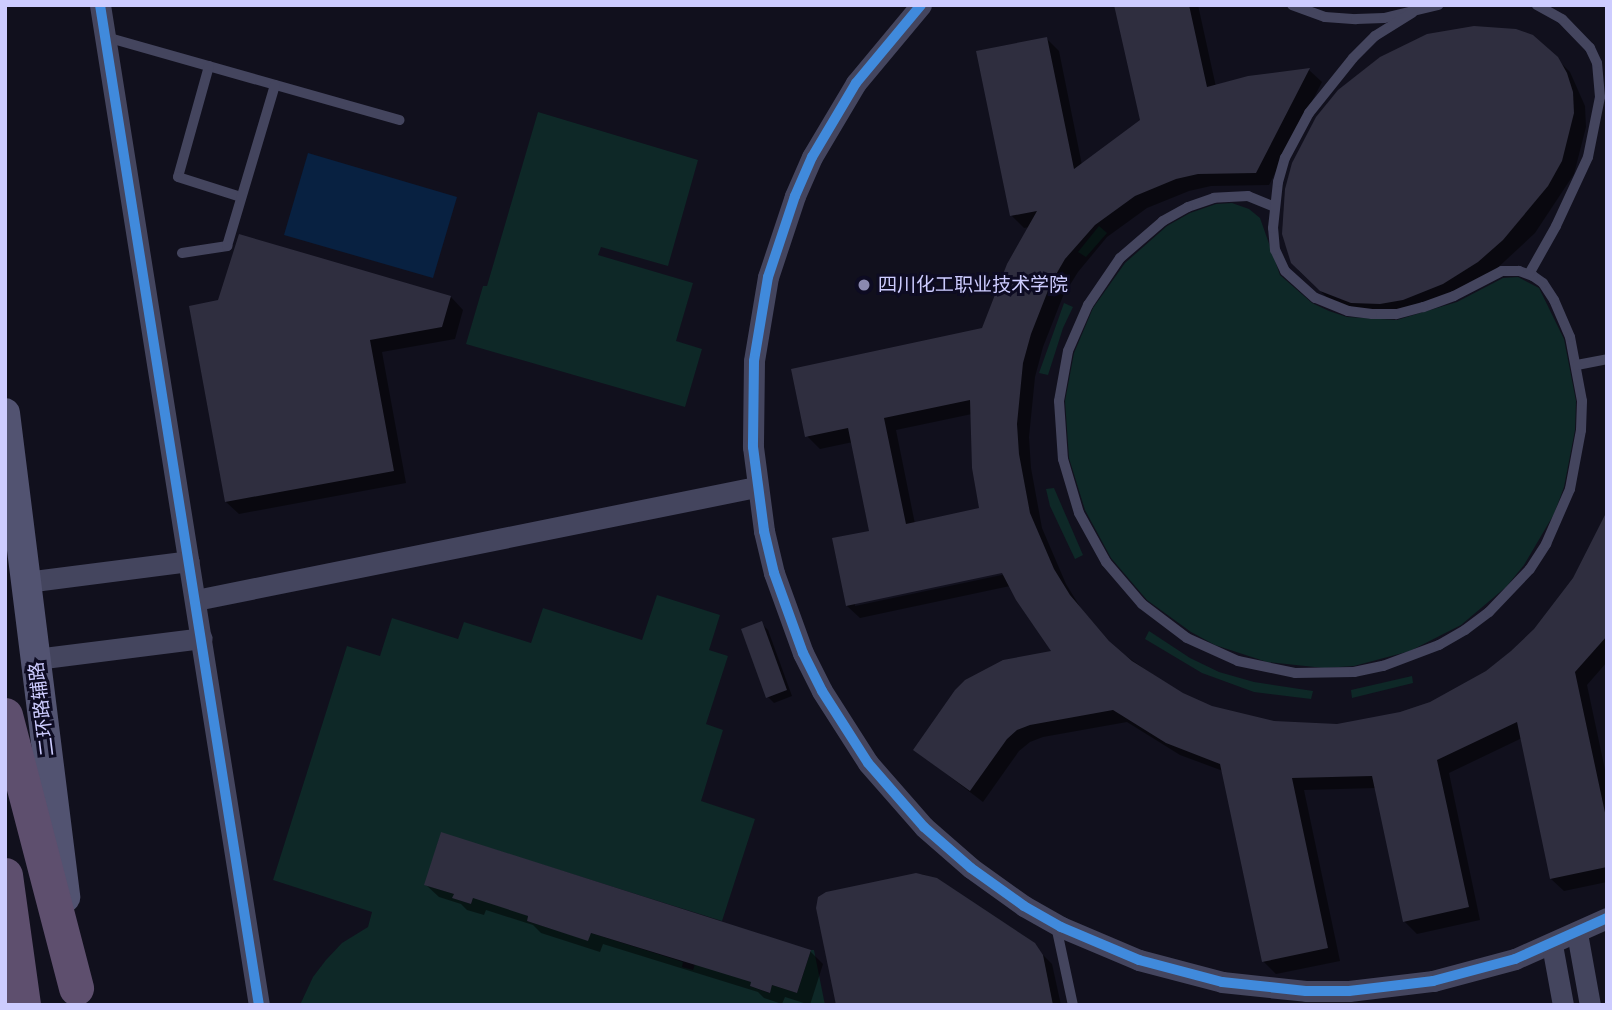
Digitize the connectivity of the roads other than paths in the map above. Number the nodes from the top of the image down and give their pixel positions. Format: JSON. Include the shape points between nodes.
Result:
{"nodes":[{"id":1,"x":100,"y":5,"type":"edge"},
{"id":2,"x":921,"y":5,"type":"edge"},
{"id":3,"x":1292,"y":5,"type":"edge"},
{"id":4,"x":1438,"y":5,"type":"edge"},
{"id":5,"x":1537,"y":5,"type":"edge"},
{"id":6,"x":1412,"y":13,"type":"junction"},
{"id":7,"x":106,"y":37,"type":"junction"},
{"id":8,"x":209,"y":66,"type":"junction"},
{"id":9,"x":275,"y":85,"type":"junction"},
{"id":10,"x":399,"y":120,"type":"dead end"},
{"id":11,"x":241,"y":197,"type":"junction"},
{"id":12,"x":1275,"y":207,"type":"junction"},
{"id":13,"x":182,"y":253,"type":"dead end"},
{"id":14,"x":1529,"y":274,"type":"junction"},
{"id":15,"x":1607,"y":359,"type":"edge"},
{"id":16,"x":1577,"y":365,"type":"junction"},
{"id":17,"x":5,"y":413,"type":"edge"},
{"id":18,"x":756,"y":486,"type":"junction"},
{"id":19,"x":190,"y":561,"type":"junction"},
{"id":20,"x":26,"y":582,"type":"junction"},
{"id":21,"x":196,"y":600,"type":"junction"},
{"id":22,"x":202,"y":638,"type":"junction"},
{"id":23,"x":36,"y":659,"type":"junction"},
{"id":24,"x":5,"y":715,"type":"edge"},
{"id":25,"x":5,"y":875,"type":"edge"},
{"id":26,"x":1607,"y":918,"type":"edge"},
{"id":27,"x":1055,"y":923,"type":"junction"},
{"id":28,"x":1577,"y":933,"type":"junction"},
{"id":29,"x":1552,"y":945,"type":"junction"},
{"id":30,"x":77,"y":996,"type":"edge"},
{"id":31,"x":23,"y":1005,"type":"edge"},
{"id":32,"x":259,"y":1005,"type":"edge"},
{"id":33,"x":1073,"y":1005,"type":"edge"},
{"id":34,"x":1563,"y":1005,"type":"edge"},
{"id":35,"x":1590,"y":1005,"type":"edge"}],
"edges":[{"from":1,"to":7,"type":"street"},
{"from":2,"to":18,"type":"street","via":[[881,49],[832,119],[780,236],[754,361]]},
{"from":3,"to":6,"type":"lane","via":[[1325,17]]},
{"from":4,"to":6,"type":"lane"},
{"from":5,"to":14,"type":"lane","via":[[1562,19],[1590,48],[1597,63],[1601,97],[1588,157]]},
{"from":6,"to":12,"type":"lane","via":[[1375,36],[1309,113],[1285,158]]},
{"from":7,"to":8,"type":"lane"},
{"from":7,"to":19,"type":"street"},
{"from":8,"to":9,"type":"lane"},
{"from":8,"to":11,"type":"lane","via":[[178,177]]},
{"from":9,"to":10,"type":"lane"},
{"from":9,"to":11,"type":"lane"},
{"from":11,"to":13,"type":"lane","via":[[227,246]]},
{"from":12,"to":14,"type":"lane","via":[[1275,250],[1285,271],[1315,298],[1348,311],[1396,314],[1454,296],[1502,271]]},
{"from":12,"to":16,"type":"lane","via":[[1248,196],[1214,198],[1188,207],[1141,238],[1108,273],[1088,304],[1062,376],[1062,449],[1079,513],[1123,584],[1187,638],[1238,661],[1324,674],[1383,666],[1465,630],[1530,569],[1560,517],[1578,460],[1582,401]]},
{"from":14,"to":16,"type":"lane","via":[[1543,283],[1554,300]]},
{"from":15,"to":16,"type":"lane"},
{"from":17,"to":20,"type":"main road","name":"二环路辅路"},
{"from":18,"to":21,"type":"street"},
{"from":18,"to":27,"type":"street","via":[[787,613],[817,682],[844,728],[924,827],[989,882]]},
{"from":19,"to":20,"type":"street"},
{"from":19,"to":21,"type":"street"},
{"from":20,"to":23,"type":"main road","name":"二环路辅路"},
{"from":21,"to":22,"type":"street"},
{"from":22,"to":23,"type":"street"},
{"from":22,"to":32,"type":"street"},
{"from":23,"to":30,"type":"main road","name":"二环路辅路"},
{"from":24,"to":30,"type":"highway"},
{"from":25,"to":31,"type":"highway"},
{"from":26,"to":28,"type":"street"},
{"from":27,"to":29,"type":"street","via":[[1107,948],[1180,973],[1232,984],[1306,991],[1391,988],[1433,981],[1485,969]]},
{"from":27,"to":33,"type":"lane"},
{"from":28,"to":29,"type":"street"},
{"from":28,"to":35,"type":"street"},
{"from":29,"to":34,"type":"street"}]}
